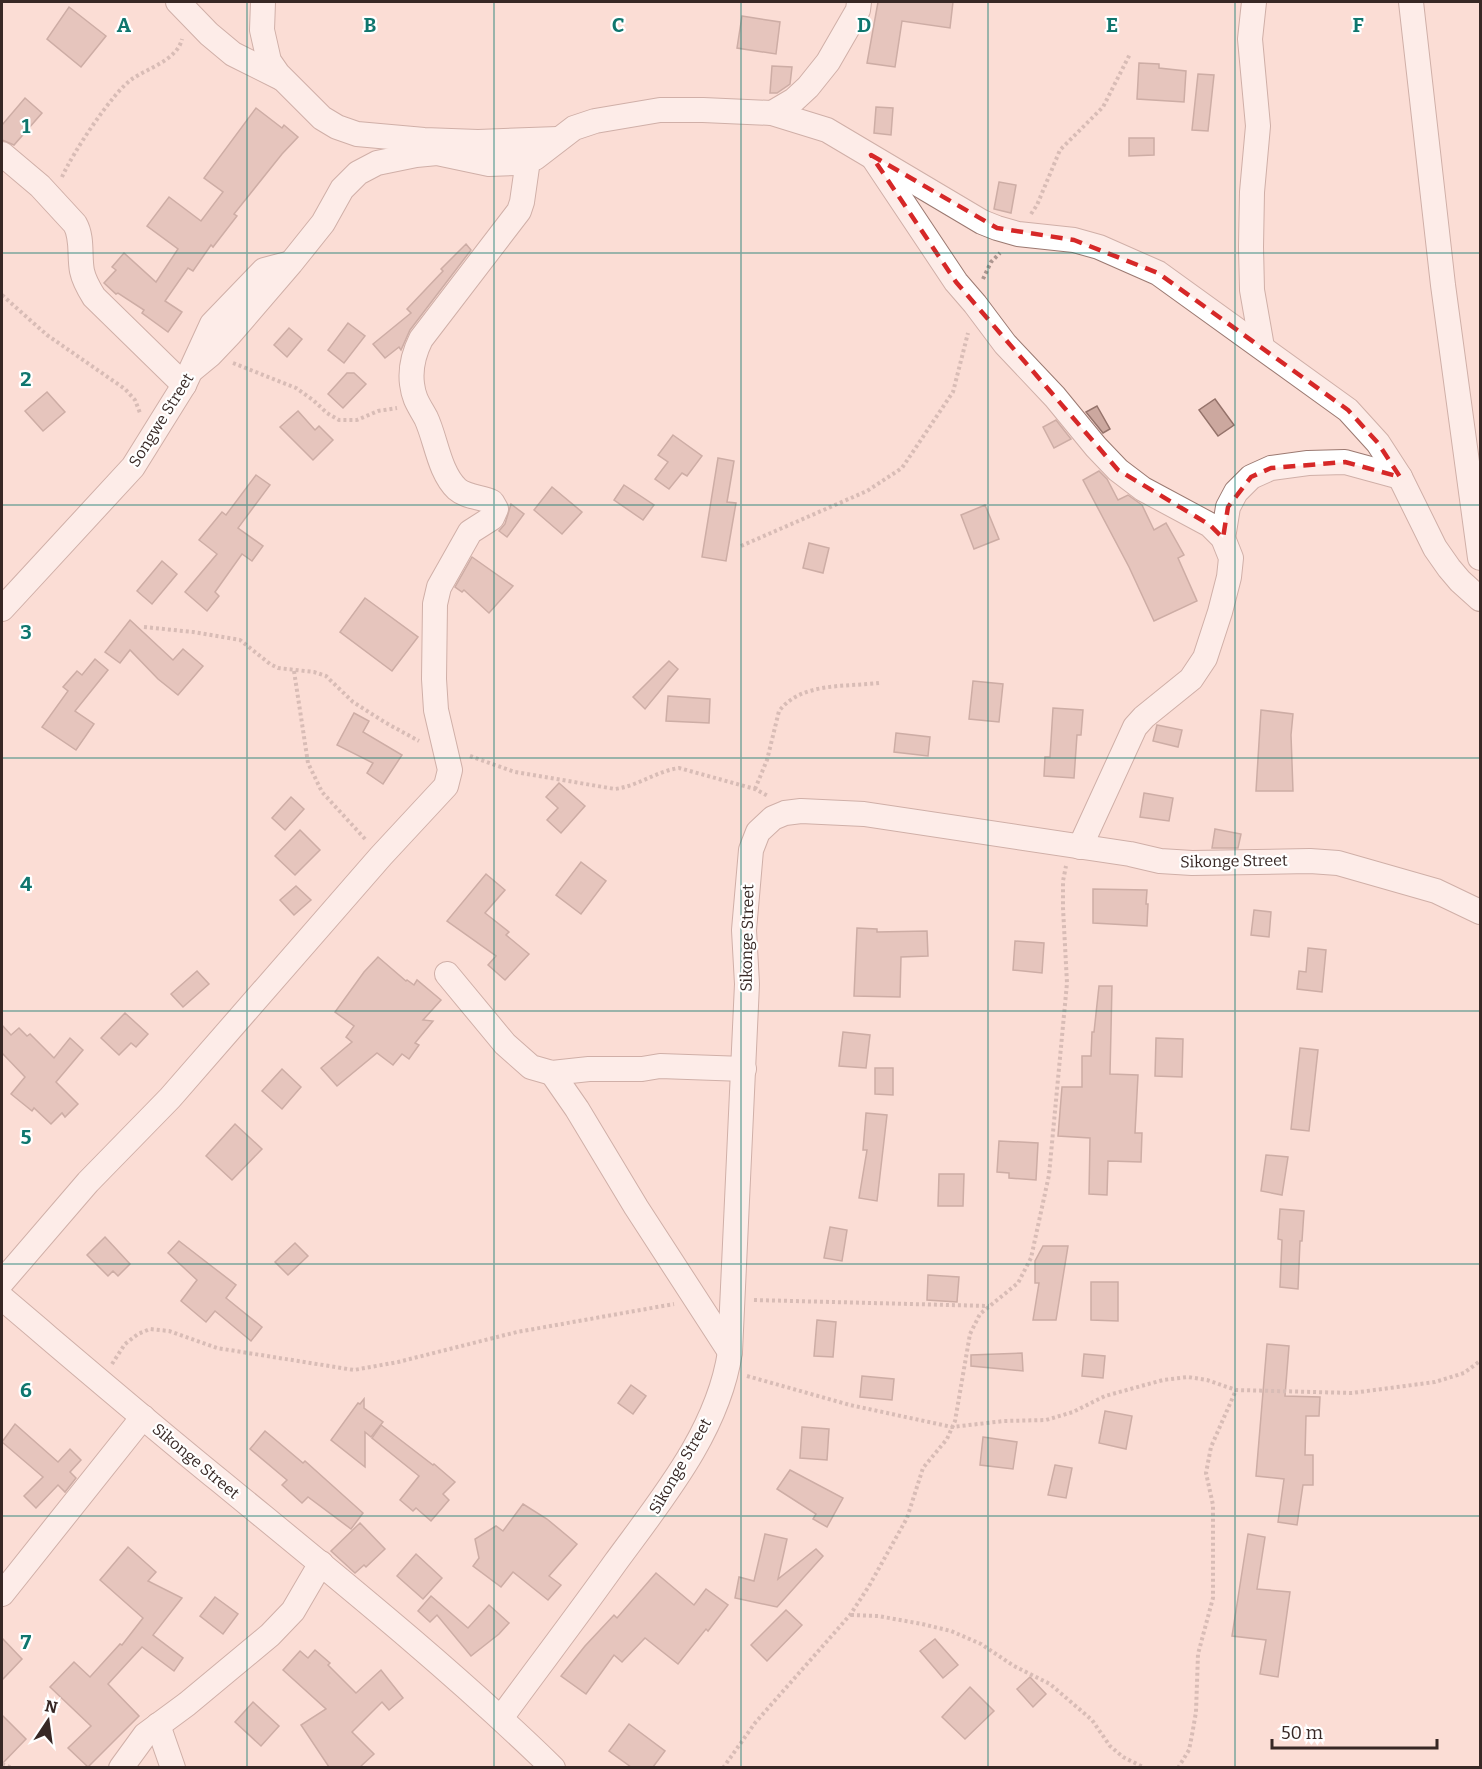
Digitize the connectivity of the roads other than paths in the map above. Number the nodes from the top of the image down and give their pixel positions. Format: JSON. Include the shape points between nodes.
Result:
{"nodes":[{"id":1,"x":263,"y":2,"type":"edge"},
{"id":2,"x":859,"y":2,"type":"edge"},
{"id":3,"x":1254,"y":2,"type":"edge"},
{"id":4,"x":1411,"y":2,"type":"edge"},
{"id":5,"x":183,"y":7,"type":"edge"},
{"id":6,"x":284,"y":80,"type":"junction"},
{"id":7,"x":772,"y":113,"type":"junction"},
{"id":8,"x":558,"y":139,"type":"junction"},
{"id":9,"x":2,"y":154,"type":"edge"},
{"id":10,"x":871,"y":155,"type":"junction"},
{"id":11,"x":528,"y":160,"type":"junction"},
{"id":12,"x":1263,"y":348,"type":"junction"},
{"id":13,"x":195,"y":370,"type":"junction"},
{"id":14,"x":1400,"y":477,"type":"junction"},
{"id":15,"x":1223,"y":538,"type":"junction"},
{"id":16,"x":1480,"y":558,"type":"edge"},
{"id":17,"x":1480,"y":599,"type":"edge"},
{"id":18,"x":2,"y":609,"type":"edge"},
{"id":19,"x":1076,"y":847,"type":"junction"},
{"id":20,"x":1480,"y":912,"type":"edge"},
{"id":21,"x":447,"y":974,"type":"dead end"},
{"id":22,"x":744,"y":1069,"type":"junction"},
{"id":23,"x":552,"y":1073,"type":"junction"},
{"id":24,"x":2,"y":1282,"type":"edge"},
{"id":25,"x":2,"y":1298,"type":"edge"},
{"id":26,"x":729,"y":1361,"type":"junction"},
{"id":27,"x":143,"y":1417,"type":"junction"},
{"id":28,"x":321,"y":1563,"type":"junction"},
{"id":29,"x":2,"y":1594,"type":"edge"},
{"id":30,"x":501,"y":1718,"type":"junction"},
{"id":31,"x":158,"y":1725,"type":"junction"},
{"id":32,"x":121,"y":1767,"type":"edge"},
{"id":33,"x":173,"y":1767,"type":"edge"},
{"id":34,"x":553,"y":1767,"type":"edge"}],
"edges":[{"from":1,"to":6,"type":"street","via":[[262,30],[269,60]]},
{"from":2,"to":7,"type":"street","via":[[821,70],[794,100]]},
{"from":3,"to":12,"type":"street","via":[[1250,39],[1258,126],[1252,192],[1252,290]]},
{"from":4,"to":16,"type":"street","via":[[1443,285]]},
{"from":5,"to":6,"type":"street","via":[[233,54]]},
{"from":6,"to":8,"type":"street","via":[[322,118],[357,134],[446,141]]},
{"from":7,"to":8,"type":"street","via":[[660,110],[595,121]]},
{"from":7,"to":10,"type":"street","via":[[827,130]]},
{"from":8,"to":11,"type":"street"},
{"from":9,"to":13,"type":"street","via":[[40,186],[79,230],[82,271],[94,297]]},
{"from":10,"to":12,"type":"street","via":[[982,222],[1018,234],[1099,247],[1158,273]]},
{"from":10,"to":15,"type":"street","via":[[956,282],[1005,344],[1118,470],[1143,489],[1210,525]]},
{"from":11,"to":13,"type":"street","name":"Songwe Street","via":[[489,164],[437,153],[377,163],[358,173],[342,189],[323,223],[291,263],[264,270],[212,324]]},
{"from":11,"to":24,"type":"street","via":[[522,202],[515,217],[421,339],[411,373],[416,403],[426,417],[441,463],[456,488],[492,502],[496,508],[492,518],[470,532],[439,587],[435,604],[434,679],[436,710],[450,770],[446,786]]},
{"from":12,"to":14,"type":"street","via":[[1348,410],[1378,443]]},
{"from":13,"to":18,"type":"street","name":"Songwe Street","via":[[133,467]]},
{"from":14,"to":15,"type":"street","via":[[1345,462],[1271,468],[1251,477],[1236,492],[1228,507]]},
{"from":14,"to":17,"type":"street","via":[[1435,548],[1460,581]]},
{"from":15,"to":19,"type":"street","via":[[1231,558],[1229,577],[1204,658],[1191,679],[1135,727]]},
{"from":19,"to":20,"type":"street","name":"Sikonge Street","via":[[1192,863],[1338,862],[1436,891]]},
{"from":19,"to":22,"type":"street","name":"Sikonge Street","via":[[864,814],[801,811],[773,818],[758,832],[751,850],[744,930]]},
{"from":21,"to":23,"type":"street","via":[[505,1044],[531,1067]]},
{"from":22,"to":23,"type":"street","via":[[660,1066]]},
{"from":22,"to":26,"type":"street","name":"Sikonge Street"},
{"from":23,"to":26,"type":"street","via":[[695,1299]]},
{"from":25,"to":27,"type":"street","name":"Sikonge Street"},
{"from":26,"to":30,"type":"street","name":"Sikonge Street","via":[[720,1393],[699,1439],[655,1510]]},
{"from":27,"to":28,"type":"street","name":"Sikonge Street"},
{"from":27,"to":29,"type":"street"},
{"from":28,"to":30,"type":"street","name":"Sikonge Street"},
{"from":28,"to":31,"type":"street","via":[[293,1611],[270,1635]]},
{"from":30,"to":34,"type":"street","name":"Sikonge Street"},
{"from":31,"to":32,"type":"street"},
{"from":31,"to":33,"type":"street"}]}
